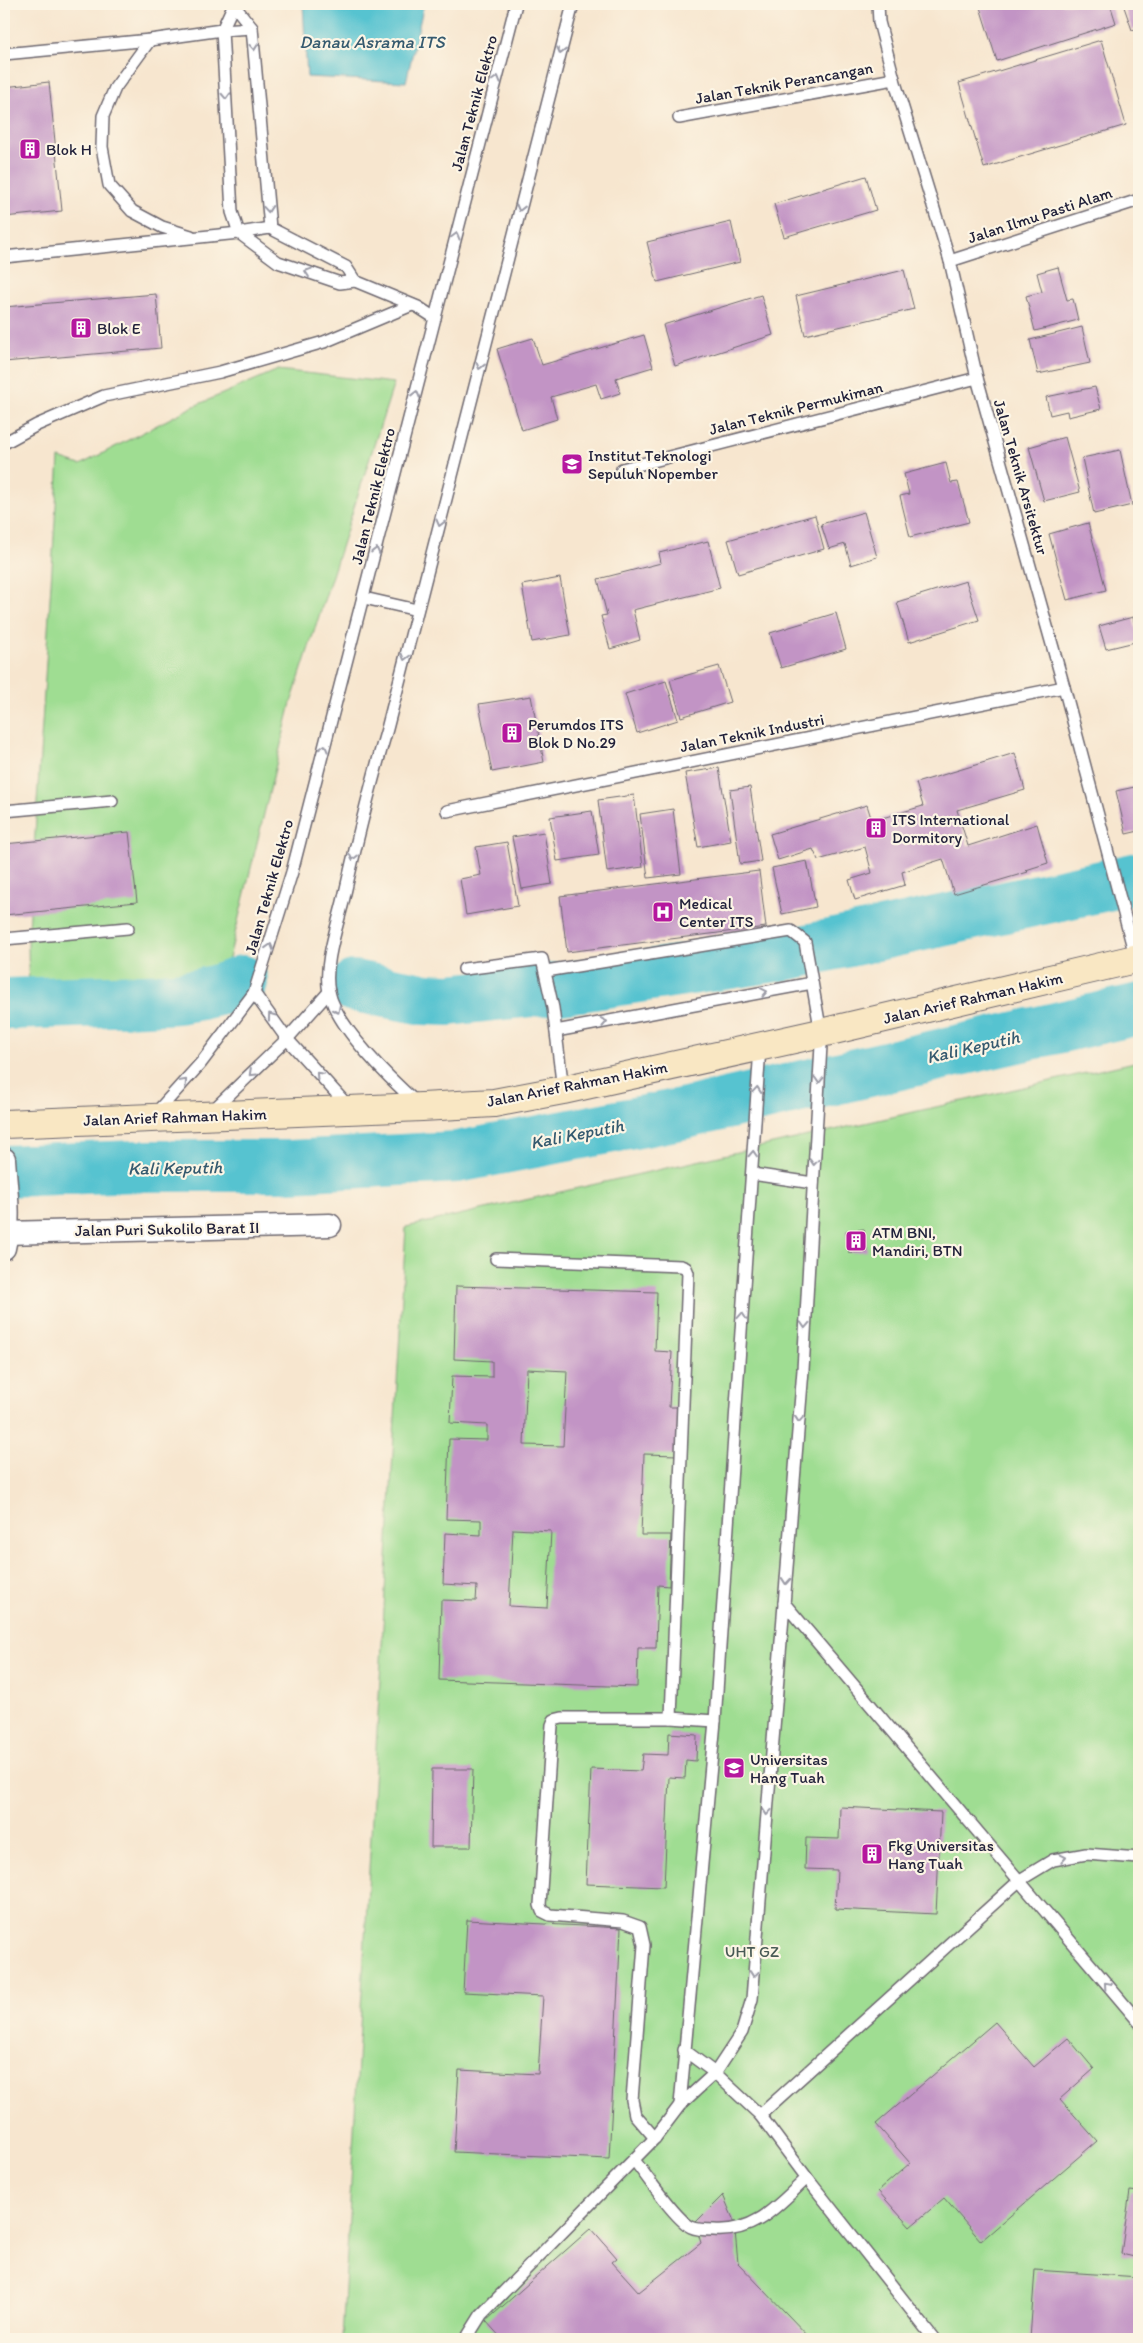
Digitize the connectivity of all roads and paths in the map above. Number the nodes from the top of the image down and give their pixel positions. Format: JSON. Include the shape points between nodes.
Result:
{"nodes":[{"id":1,"x":516,"y":4,"type":"edge"},
{"id":2,"x":573,"y":4,"type":"edge"},
{"id":3,"x":878,"y":4,"type":"edge"},
{"id":4,"x":233,"y":5,"type":"edge"},
{"id":5,"x":252,"y":28,"type":"junction"},
{"id":6,"x":222,"y":30,"type":"junction"},
{"id":7,"x":150,"y":40,"type":"junction"},
{"id":8,"x":4,"y":54,"type":"edge"},
{"id":9,"x":894,"y":79,"type":"junction"},
{"id":10,"x":679,"y":118,"type":"dead end"},
{"id":11,"x":1139,"y":200,"type":"edge"},
{"id":12,"x":270,"y":228,"type":"junction"},
{"id":13,"x":239,"y":233,"type":"junction"},
{"id":14,"x":195,"y":237,"type":"junction"},
{"id":15,"x":4,"y":257,"type":"edge"},
{"id":16,"x":950,"y":261,"type":"junction"},
{"id":17,"x":355,"y":281,"type":"junction"},
{"id":18,"x":415,"y":306,"type":"junction"},
{"id":19,"x":436,"y":312,"type":"junction"},
{"id":20,"x":977,"y":378,"type":"junction"},
{"id":21,"x":4,"y":442,"type":"edge"},
{"id":22,"x":622,"y":469,"type":"dead end"},
{"id":23,"x":364,"y":598,"type":"junction"},
{"id":24,"x":417,"y":610,"type":"junction"},
{"id":25,"x":1064,"y":687,"type":"junction"},
{"id":26,"x":112,"y":802,"type":"dead end"},
{"id":27,"x":4,"y":811,"type":"edge"},
{"id":28,"x":448,"y":811,"type":"dead end"},
{"id":29,"x":128,"y":928,"type":"dead end"},
{"id":30,"x":4,"y":938,"type":"edge"},
{"id":31,"x":1138,"y":958,"type":"edge"},
{"id":32,"x":464,"y":969,"type":"dead end"},
{"id":33,"x":547,"y":975,"type":"junction"},
{"id":34,"x":812,"y":983,"type":"junction"},
{"id":35,"x":329,"y":992,"type":"junction"},
{"id":36,"x":254,"y":993,"type":"junction"},
{"id":37,"x":556,"y":1031,"type":"junction"},
{"id":38,"x":287,"y":1039,"type":"junction"},
{"id":39,"x":821,"y":1039,"type":"junction"},
{"id":40,"x":760,"y":1052,"type":"junction"},
{"id":41,"x":563,"y":1090,"type":"junction"},
{"id":42,"x":422,"y":1108,"type":"junction"},
{"id":43,"x":352,"y":1110,"type":"junction"},
{"id":44,"x":206,"y":1116,"type":"junction"},
{"id":45,"x":151,"y":1118,"type":"junction"},
{"id":46,"x":4,"y":1124,"type":"edge"},
{"id":47,"x":4,"y":1159,"type":"edge"},
{"id":48,"x":752,"y":1174,"type":"junction"},
{"id":49,"x":813,"y":1182,"type":"junction"},
{"id":50,"x":330,"y":1225,"type":"dead end"},
{"id":51,"x":5,"y":1239,"type":"edge"},
{"id":52,"x":496,"y":1259,"type":"dead end"},
{"id":53,"x":784,"y":1603,"type":"junction"},
{"id":54,"x":671,"y":1718,"type":"junction"},
{"id":55,"x":715,"y":1720,"type":"junction"},
{"id":56,"x":1139,"y":1858,"type":"edge"},
{"id":57,"x":1020,"y":1880,"type":"junction"},
{"id":58,"x":1139,"y":2022,"type":"edge"},
{"id":59,"x":684,"y":2050,"type":"junction"},
{"id":60,"x":715,"y":2073,"type":"junction"},
{"id":61,"x":680,"y":2105,"type":"junction"},
{"id":62,"x":760,"y":2115,"type":"junction"},
{"id":63,"x":654,"y":2138,"type":"junction"},
{"id":64,"x":634,"y":2160,"type":"junction"},
{"id":65,"x":807,"y":2178,"type":"junction"},
{"id":66,"x":466,"y":2339,"type":"edge"},
{"id":67,"x":934,"y":2339,"type":"edge"}],
"edges":[{"from":19,"to":1,"type":"lane","name":"Jalan Teknik Elektro","one_way":true},
{"from":2,"to":24,"type":"lane","one_way":true},
{"from":3,"to":9,"type":"lane","name":"Jalan Teknik Arsitektur","via":[[879,22]]},
{"from":4,"to":5,"type":"lane"},
{"from":4,"to":6,"type":"lane"},
{"from":5,"to":6,"type":"lane"},
{"from":5,"to":12,"type":"lane","one_way":true},
{"from":6,"to":7,"type":"lane"},
{"from":6,"to":13,"type":"lane","one_way":true,"via":[[232,212]]},
{"from":7,"to":8,"type":"lane"},
{"from":7,"to":14,"type":"lane","via":[[115,88],[103,116],[102,147],[109,185],[132,211],[162,227]]},
{"from":9,"to":10,"type":"lane","name":"Jalan Teknik Perancangan"},
{"from":9,"to":16,"type":"lane","name":"Jalan Teknik Arsitektur"},
{"from":11,"to":16,"type":"lane","name":"Jalan Ilmu Pasti Alam"},
{"from":12,"to":13,"type":"lane"},
{"from":12,"to":17,"type":"lane","via":[[346,267]]},
{"from":13,"to":14,"type":"lane"},
{"from":17,"to":13,"type":"lane","one_way":true,"via":[[340,283],[278,262]]},
{"from":14,"to":15,"type":"lane"},
{"from":16,"to":20,"type":"lane","name":"Jalan Teknik Arsitektur"},
{"from":17,"to":18,"type":"lane"},
{"from":18,"to":19,"type":"lane"},
{"from":18,"to":21,"type":"lane","via":[[324,342],[220,372],[104,396]]},
{"from":23,"to":19,"type":"lane","name":"Jalan Teknik Elektro","one_way":true},
{"from":20,"to":22,"type":"lane","name":"Jalan Teknik Permukiman"},
{"from":20,"to":25,"type":"lane","name":"Jalan Teknik Arsitektur"},
{"from":23,"to":24,"type":"lane"},
{"from":36,"to":23,"type":"lane","name":"Jalan Teknik Elektro","one_way":true,"via":[[292,872]]},
{"from":24,"to":35,"type":"lane","one_way":true,"via":[[336,929],[328,976]]},
{"from":25,"to":28,"type":"lane","name":"Jalan Teknik Industri"},
{"from":25,"to":31,"type":"lane","name":"Jalan Teknik Arsitektur"},
{"from":26,"to":27,"type":"lane"},
{"from":29,"to":30,"type":"lane"},
{"from":31,"to":39,"type":"main road","name":"Jalan Arief Rahman Hakim"},
{"from":32,"to":33,"type":"lane","via":[[538,958],[542,959]]},
{"from":33,"to":34,"type":"lane","via":[[791,931],[805,942]]},
{"from":33,"to":37,"type":"lane"},
{"from":37,"to":34,"type":"lane","one_way":true},
{"from":34,"to":39,"type":"lane"},
{"from":35,"to":38,"type":"lane"},
{"from":35,"to":42,"type":"lane","one_way":true,"via":[[338,1012],[371,1058]]},
{"from":38,"to":36,"type":"lane","one_way":true},
{"from":45,"to":36,"type":"lane","name":"Jalan Teknik Elektro","one_way":true,"via":[[201,1062]]},
{"from":37,"to":41,"type":"lane"},
{"from":43,"to":38,"type":"lane","one_way":true},
{"from":38,"to":44,"type":"lane","one_way":true},
{"from":39,"to":40,"type":"main road","name":"Jalan Arief Rahman Hakim"},
{"from":39,"to":49,"type":"lane","one_way":true},
{"from":40,"to":41,"type":"main road","name":"Jalan Arief Rahman Hakim"},
{"from":48,"to":40,"type":"lane","one_way":true},
{"from":41,"to":42,"type":"main road","name":"Jalan Arief Rahman Hakim","via":[[494,1103]]},
{"from":42,"to":43,"type":"main road","name":"Jalan Arief Rahman Hakim"},
{"from":43,"to":44,"type":"main road","name":"Jalan Arief Rahman Hakim"},
{"from":44,"to":45,"type":"main road","name":"Jalan Arief Rahman Hakim"},
{"from":45,"to":46,"type":"main road","name":"Jalan Arief Rahman Hakim"},
{"from":47,"to":51,"type":"street","via":[[8,1202]]},
{"from":48,"to":49,"type":"lane"},
{"from":55,"to":48,"type":"lane","one_way":true},
{"from":49,"to":53,"type":"lane","one_way":true,"via":[[803,1370]]},
{"from":50,"to":51,"type":"street","name":"Jalan Puri Sukolilo Barat II"},
{"from":52,"to":54,"type":"lane","via":[[681,1266],[688,1273]]},
{"from":53,"to":57,"type":"lane"},
{"from":53,"to":60,"type":"lane","one_way":true,"via":[[752,1999],[742,2032]]},
{"from":54,"to":55,"type":"lane"},
{"from":54,"to":63,"type":"lane","via":[[554,1720],[540,1905],[542,1911],[550,1915],[624,1921],[640,1927],[644,1946],[632,2100],[635,2115]]},
{"from":55,"to":59,"type":"lane"},
{"from":57,"to":56,"type":"lane","one_way":true,"via":[[1053,1860],[1086,1854]]},
{"from":58,"to":57,"type":"lane","one_way":true},
{"from":57,"to":62,"type":"lane"},
{"from":59,"to":60,"type":"lane"},
{"from":59,"to":61,"type":"lane"},
{"from":60,"to":61,"type":"lane"},
{"from":60,"to":62,"type":"lane"},
{"from":61,"to":63,"type":"lane"},
{"from":62,"to":65,"type":"lane"},
{"from":63,"to":64,"type":"lane"},
{"from":64,"to":65,"type":"lane","via":[[669,2205],[691,2226],[709,2230],[744,2228],[765,2215]]},
{"from":64,"to":66,"type":"lane","via":[[481,2315]]},
{"from":65,"to":67,"type":"lane"}]}
